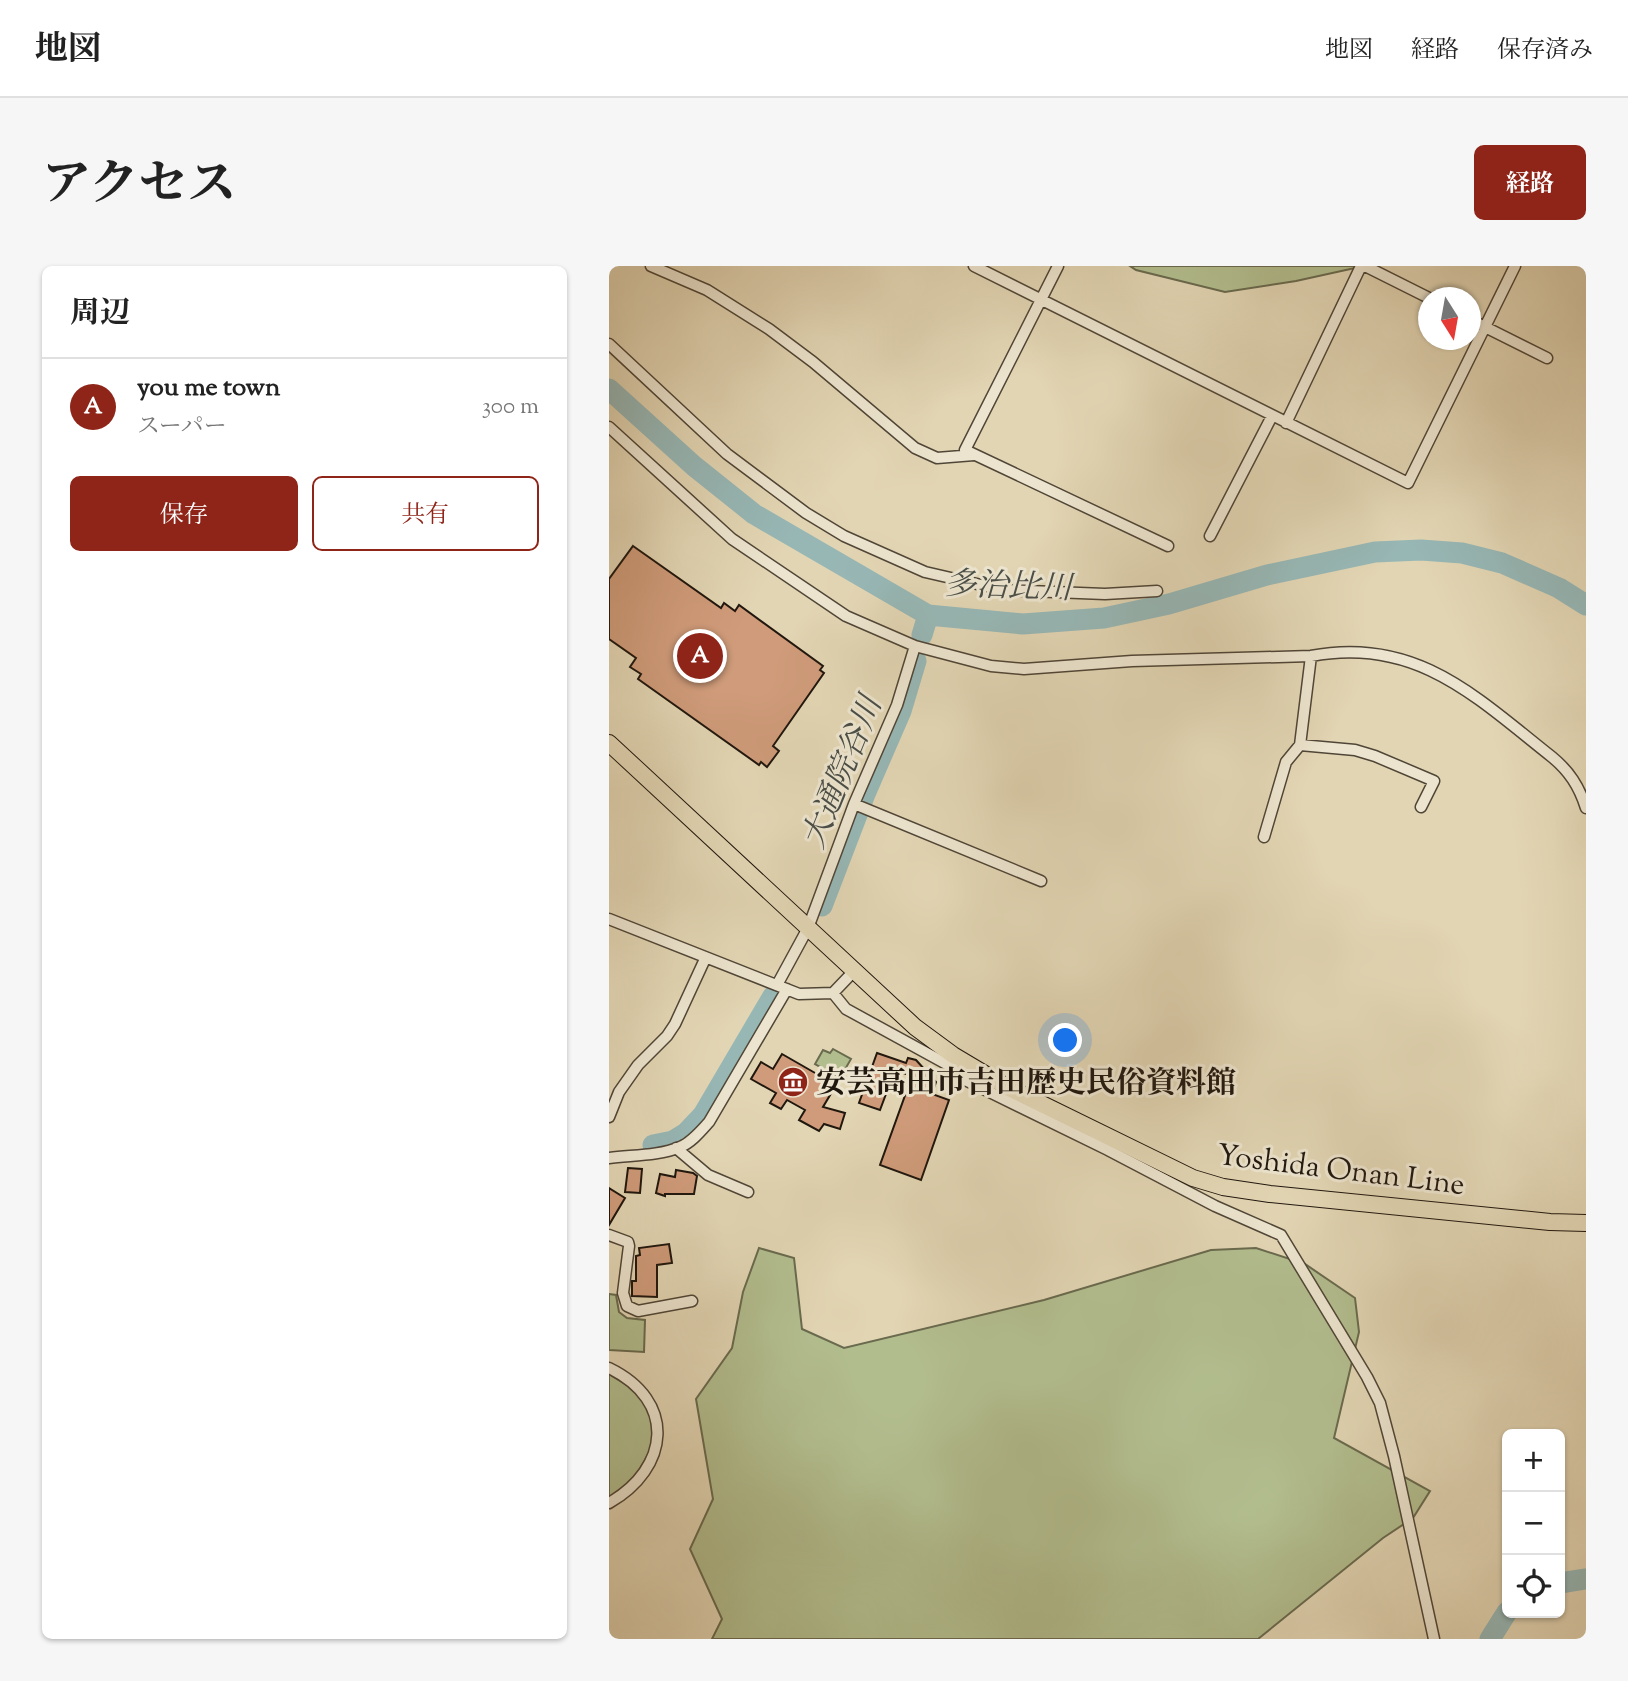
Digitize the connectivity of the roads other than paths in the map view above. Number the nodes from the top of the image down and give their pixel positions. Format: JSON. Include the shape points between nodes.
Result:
{"nodes":[{"id":1,"x":651,"y":266,"type":"edge"},
{"id":2,"x":974,"y":266,"type":"edge"},
{"id":3,"x":1058,"y":266,"type":"edge"},
{"id":4,"x":1363,"y":266,"type":"edge"},
{"id":5,"x":1515,"y":266,"type":"edge"},
{"id":6,"x":1418,"y":293,"type":"edge"},
{"id":7,"x":1042,"y":298,"type":"junction"},
{"id":8,"x":1481,"y":325,"type":"edge"},
{"id":9,"x":1484,"y":326,"type":"junction"},
{"id":10,"x":609,"y":344,"type":"edge"},
{"id":11,"x":1547,"y":358,"type":"dead end"},
{"id":12,"x":1272,"y":416,"type":"junction"},
{"id":13,"x":1286,"y":423,"type":"junction"},
{"id":14,"x":609,"y":427,"type":"edge"},
{"id":15,"x":976,"y":455,"type":"junction"},
{"id":16,"x":1210,"y":536,"type":"dead end"},
{"id":17,"x":1168,"y":546,"type":"dead end"},
{"id":18,"x":1157,"y":591,"type":"dead end"},
{"id":19,"x":915,"y":646,"type":"junction"},
{"id":20,"x":1311,"y":656,"type":"junction"},
{"id":21,"x":609,"y":743,"type":"edge"},
{"id":22,"x":1300,"y":746,"type":"junction"},
{"id":23,"x":854,"y":804,"type":"junction"},
{"id":24,"x":1421,"y":807,"type":"dead end"},
{"id":25,"x":1586,"y":808,"type":"edge"},
{"id":26,"x":1264,"y":837,"type":"dead end"},
{"id":27,"x":1041,"y":881,"type":"dead end"},
{"id":28,"x":609,"y":919,"type":"edge"},
{"id":29,"x":808,"y":928,"type":"junction"},
{"id":30,"x":705,"y":958,"type":"junction"},
{"id":31,"x":855,"y":970,"type":"junction"},
{"id":32,"x":782,"y":987,"type":"junction"},
{"id":33,"x":833,"y":993,"type":"junction"},
{"id":34,"x":612,"y":1100,"type":"edge"},
{"id":35,"x":609,"y":1117,"type":"edge"},
{"id":36,"x":676,"y":1148,"type":"junction"},
{"id":37,"x":609,"y":1158,"type":"edge"},
{"id":38,"x":748,"y":1192,"type":"dead end"},
{"id":39,"x":1586,"y":1223,"type":"edge"},
{"id":40,"x":609,"y":1235,"type":"edge"},
{"id":41,"x":692,"y":1301,"type":"dead end"},
{"id":42,"x":609,"y":1368,"type":"edge"},
{"id":43,"x":609,"y":1503,"type":"edge"},
{"id":44,"x":1434,"y":1639,"type":"edge"}],
"edges":[{"from":1,"to":15,"type":"street","via":[[706,290],[769,329],[925,454],[937,458]]},
{"from":2,"to":7,"type":"street"},
{"from":3,"to":7,"type":"street"},
{"from":4,"to":6,"type":"street"},
{"from":4,"to":13,"type":"street"},
{"from":5,"to":9,"type":"street"},
{"from":7,"to":12,"type":"street"},
{"from":7,"to":15,"type":"street","via":[[965,450]]},
{"from":8,"to":9,"type":"street"},
{"from":9,"to":11,"type":"street"},
{"from":9,"to":13,"type":"street","via":[[1408,483]]},
{"from":10,"to":18,"type":"street","via":[[727,454],[844,537],[925,572],[1003,590]]},
{"from":12,"to":13,"type":"street"},
{"from":12,"to":16,"type":"street"},
{"from":14,"to":19,"type":"street","via":[[732,539],[846,616]]},
{"from":15,"to":17,"type":"street"},
{"from":19,"to":20,"type":"street","via":[[991,666],[1024,669]]},
{"from":19,"to":23,"type":"street","via":[[897,705]]},
{"from":20,"to":22,"type":"street"},
{"from":20,"to":25,"type":"street","via":[[1381,654],[1449,678],[1563,766],[1580,789]]},
{"from":21,"to":29,"type":"main road","name":"Yoshida Onan Line"},
{"from":22,"to":24,"type":"street","via":[[1355,750],[1434,781]]},
{"from":22,"to":26,"type":"street","via":[[1286,762]]},
{"from":23,"to":27,"type":"street"},
{"from":23,"to":29,"type":"street"},
{"from":28,"to":30,"type":"street"},
{"from":29,"to":31,"type":"main road","name":"Yoshida Onan Line"},
{"from":29,"to":32,"type":"street"},
{"from":30,"to":32,"type":"street"},
{"from":30,"to":34,"type":"street","via":[[671,1030]]},
{"from":31,"to":33,"type":"street"},
{"from":31,"to":39,"type":"main road","name":"Yoshida Onan Line","via":[[915,1027],[953,1055],[1005,1086],[1193,1178],[1270,1194]]},
{"from":32,"to":33,"type":"street","via":[[799,994]]},
{"from":32,"to":36,"type":"street","via":[[709,1122]]},
{"from":33,"to":44,"type":"street","via":[[846,1009],[963,1073],[963,1079],[1281,1235],[1380,1403]]},
{"from":34,"to":35,"type":"street"},
{"from":36,"to":37,"type":"street"},
{"from":36,"to":38,"type":"street","via":[[708,1175]]},
{"from":40,"to":41,"type":"street","via":[[628,1242],[627,1306],[638,1311]]},
{"from":42,"to":43,"type":"street","via":[[641,1389],[654,1409],[659,1436],[643,1477]]}]}
